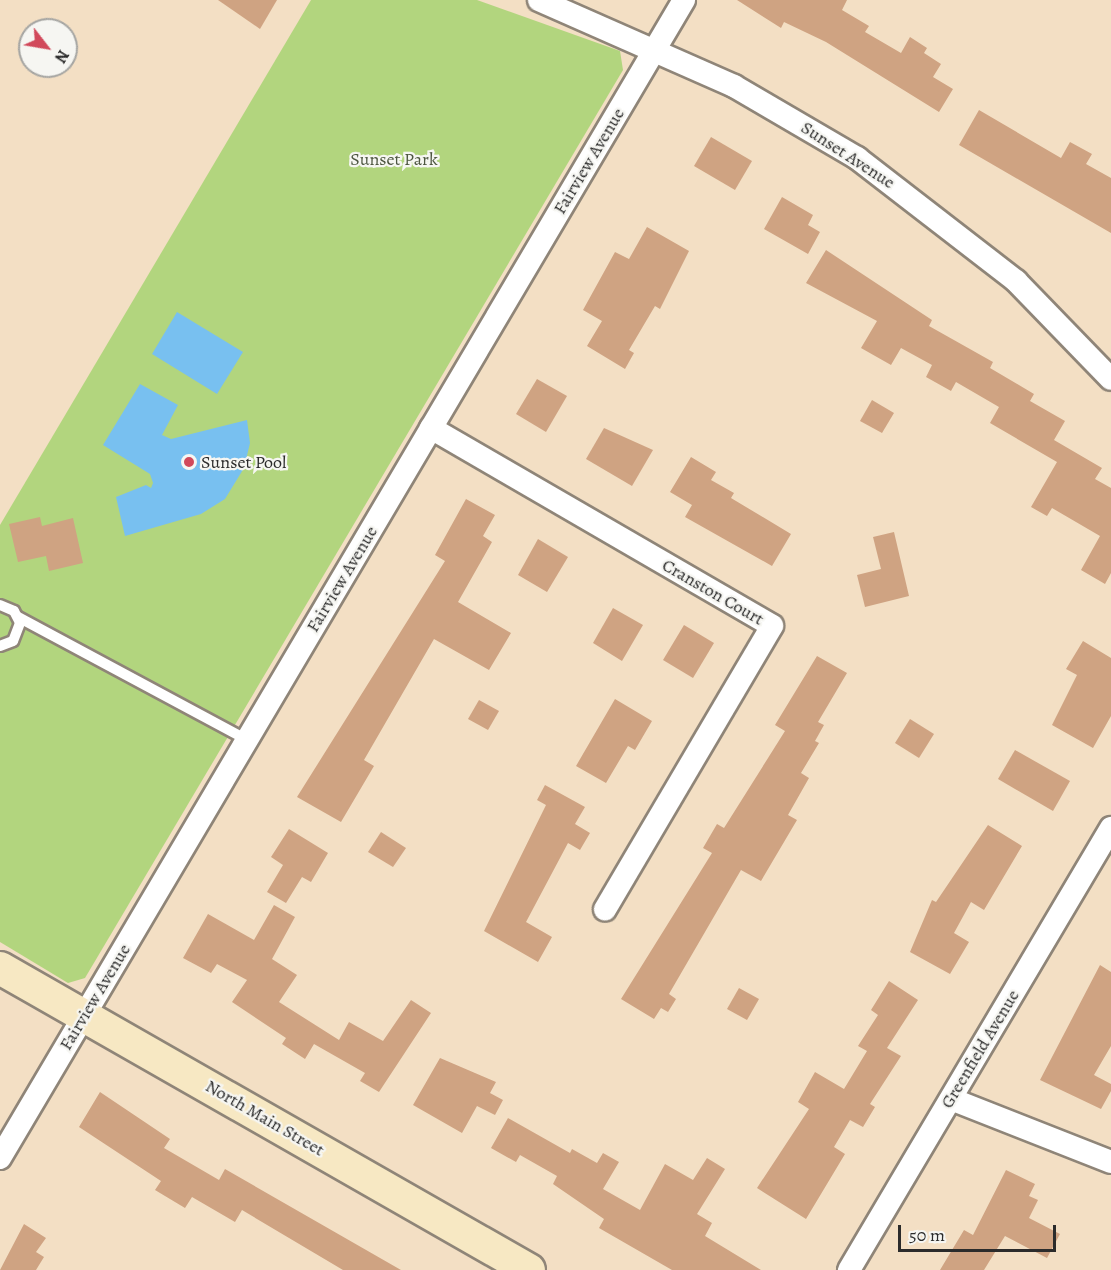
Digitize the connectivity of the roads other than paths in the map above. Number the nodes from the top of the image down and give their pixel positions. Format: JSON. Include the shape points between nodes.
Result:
{"nodes":[{"id":1,"x":539,"y":0,"type":"edge"},
{"id":2,"x":684,"y":0,"type":"edge"},
{"id":3,"x":656,"y":47,"type":"junction"},
{"id":4,"x":1111,"y":379,"type":"edge"},
{"id":5,"x":431,"y":428,"type":"junction"},
{"id":6,"x":0,"y":605,"type":"edge"},
{"id":7,"x":18,"y":617,"type":"junction"},
{"id":8,"x":0,"y":646,"type":"edge"},
{"id":9,"x":247,"y":740,"type":"junction"},
{"id":10,"x":1111,"y":828,"type":"edge"},
{"id":11,"x":605,"y":910,"type":"dead end"},
{"id":12,"x":4,"y":976,"type":"edge"},
{"id":13,"x":84,"y":1015,"type":"junction"},
{"id":14,"x":951,"y":1099,"type":"junction"},
{"id":15,"x":0,"y":1158,"type":"edge"},
{"id":16,"x":1111,"y":1162,"type":"edge"},
{"id":17,"x":528,"y":1270,"type":"edge"},
{"id":18,"x":849,"y":1270,"type":"edge"}],
"edges":[{"from":1,"to":3,"type":"street","name":"Sunset Avenue"},
{"from":2,"to":3,"type":"street","name":"Fairview Avenue"},
{"from":3,"to":4,"type":"street","name":"Sunset Avenue","via":[[778,110],[934,213],[1016,281]]},
{"from":3,"to":5,"type":"street","name":"Fairview Avenue"},
{"from":5,"to":9,"type":"street","name":"Fairview Avenue"},
{"from":5,"to":11,"type":"street","name":"Cranston Court","via":[[772,626]]},
{"from":6,"to":7,"type":"lane"},
{"from":7,"to":8,"type":"lane","via":[[17,635]]},
{"from":7,"to":9,"type":"lane"},
{"from":9,"to":13,"type":"street","name":"Fairview Avenue"},
{"from":10,"to":14,"type":"street","name":"Greenfield Avenue"},
{"from":12,"to":13,"type":"street","name":"North Main Street"},
{"from":13,"to":15,"type":"street","name":"Fairview Avenue"},
{"from":13,"to":17,"type":"street","name":"North Main Street"},
{"from":14,"to":16,"type":"street"},
{"from":14,"to":18,"type":"street","name":"Greenfield Avenue"}]}
